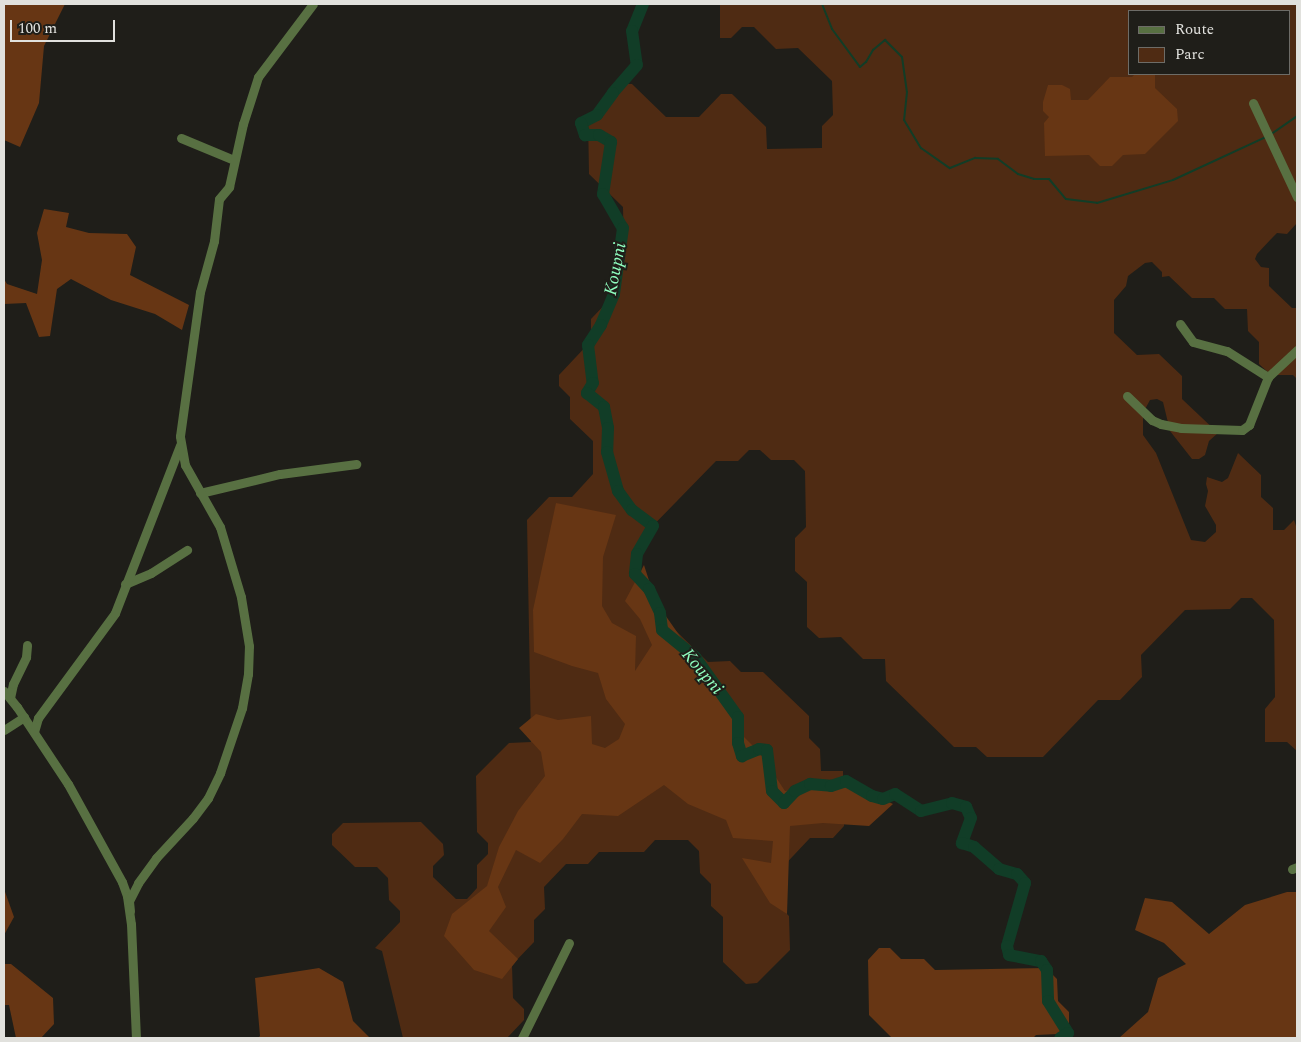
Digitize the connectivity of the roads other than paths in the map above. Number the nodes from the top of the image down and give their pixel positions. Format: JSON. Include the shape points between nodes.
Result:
{"nodes":[{"id":1,"x":313,"y":4,"type":"edge"},
{"id":2,"x":1253,"y":103,"type":"dead end"},
{"id":3,"x":181,"y":138,"type":"dead end"},
{"id":4,"x":234,"y":160,"type":"junction"},
{"id":5,"x":1297,"y":196,"type":"edge"},
{"id":6,"x":1180,"y":324,"type":"dead end"},
{"id":7,"x":1297,"y":350,"type":"edge"},
{"id":8,"x":1268,"y":377,"type":"junction"},
{"id":9,"x":1128,"y":396,"type":"dead end"},
{"id":10,"x":180,"y":445,"type":"junction"},
{"id":11,"x":356,"y":464,"type":"dead end"},
{"id":12,"x":200,"y":493,"type":"junction"},
{"id":13,"x":187,"y":550,"type":"dead end"},
{"id":14,"x":125,"y":584,"type":"junction"},
{"id":15,"x":27,"y":645,"type":"dead end"},
{"id":16,"x":7,"y":694,"type":"edge"},
{"id":17,"x":24,"y":717,"type":"junction"},
{"id":18,"x":4,"y":730,"type":"edge"},
{"id":19,"x":34,"y":732,"type":"junction"},
{"id":20,"x":130,"y":911,"type":"junction"},
{"id":21,"x":569,"y":943,"type":"dead end"},
{"id":22,"x":136,"y":1038,"type":"edge"},
{"id":23,"x":522,"y":1038,"type":"edge"}],
"edges":[{"from":1,"to":4,"type":"street","via":[[258,76]]},
{"from":2,"to":5,"type":"street"},
{"from":3,"to":4,"type":"street"},
{"from":4,"to":10,"type":"street","via":[[229,187],[219,200],[213,248],[200,292]]},
{"from":6,"to":8,"type":"street","via":[[1194,342],[1227,351]]},
{"from":7,"to":8,"type":"street"},
{"from":8,"to":9,"type":"street","via":[[1249,425],[1242,430],[1181,428],[1161,424],[1152,420]]},
{"from":10,"to":12,"type":"street","via":[[185,465]]},
{"from":10,"to":14,"type":"street"},
{"from":11,"to":12,"type":"street","via":[[280,474]]},
{"from":12,"to":20,"type":"street","via":[[220,527],[241,597],[247,625],[248,674],[233,738],[212,790],[193,818],[138,883],[129,901]]},
{"from":13,"to":14,"type":"street","via":[[145,576]]},
{"from":14,"to":19,"type":"street","via":[[115,613],[38,718]]},
{"from":15,"to":16,"type":"street","via":[[26,657]]},
{"from":16,"to":17,"type":"street"},
{"from":17,"to":18,"type":"street"},
{"from":17,"to":19,"type":"street"},
{"from":19,"to":20,"type":"street","via":[[68,784],[115,868]]},
{"from":20,"to":22,"type":"street"},
{"from":21,"to":23,"type":"street"}]}
